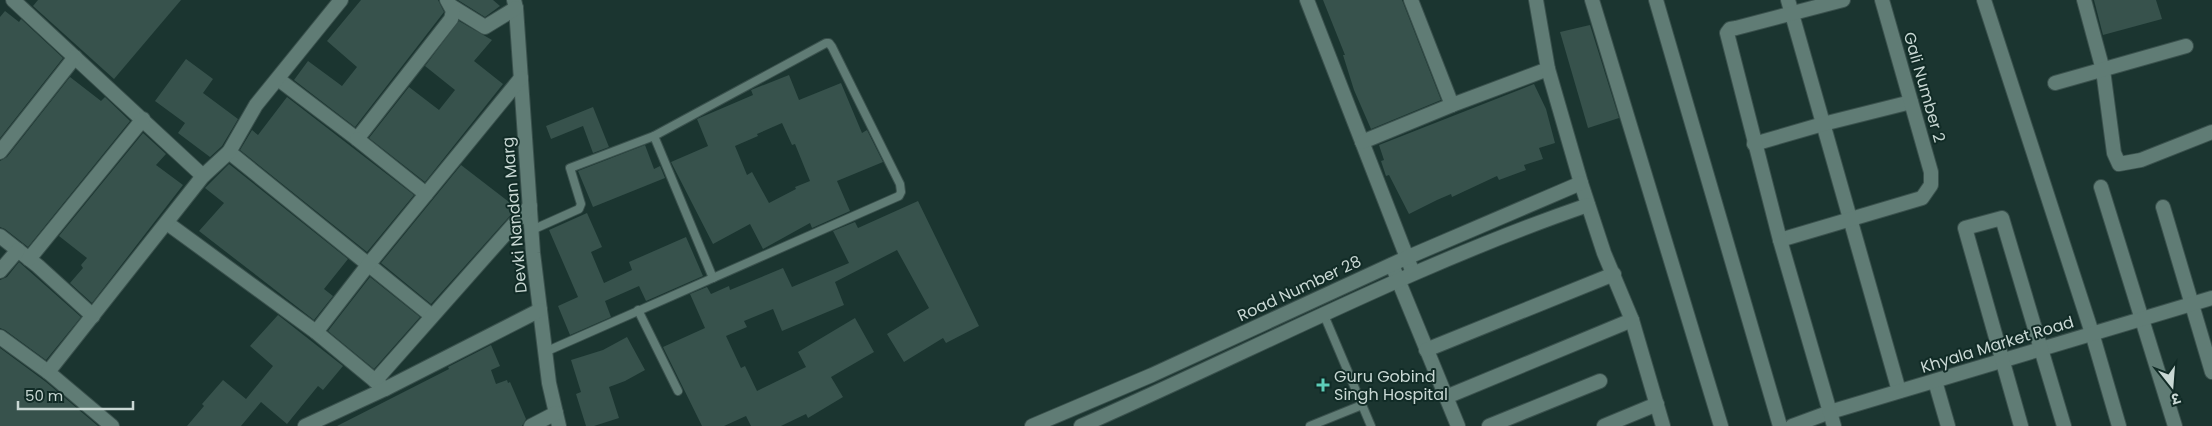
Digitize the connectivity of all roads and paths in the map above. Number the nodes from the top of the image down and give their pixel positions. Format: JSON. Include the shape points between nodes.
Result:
{"nodes":[{"id":1,"x":13,"y":0,"type":"edge"},
{"id":2,"x":341,"y":0,"type":"edge"},
{"id":3,"x":1308,"y":0,"type":"edge"},
{"id":4,"x":1411,"y":0,"type":"edge"},
{"id":5,"x":1536,"y":0,"type":"edge"},
{"id":6,"x":1592,"y":0,"type":"edge"},
{"id":7,"x":1656,"y":0,"type":"edge"},
{"id":8,"x":1788,"y":0,"type":"edge"},
{"id":9,"x":1843,"y":0,"type":"edge"},
{"id":10,"x":1882,"y":0,"type":"edge"},
{"id":11,"x":1984,"y":0,"type":"edge"},
{"id":12,"x":2084,"y":0,"type":"edge"},
{"id":13,"x":449,"y":3,"type":"edge"},
{"id":14,"x":515,"y":4,"type":"edge"},
{"id":15,"x":1791,"y":14,"type":"junction"},
{"id":16,"x":2186,"y":46,"type":"dead end"},
{"id":17,"x":75,"y":57,"type":"junction"},
{"id":18,"x":1548,"y":69,"type":"junction"},
{"id":19,"x":2103,"y":70,"type":"junction"},
{"id":20,"x":521,"y":78,"type":"junction"},
{"id":21,"x":278,"y":79,"type":"junction"},
{"id":22,"x":2055,"y":83,"type":"dead end"},
{"id":23,"x":1911,"y":102,"type":"junction"},
{"id":24,"x":1452,"y":105,"type":"junction"},
{"id":25,"x":143,"y":119,"type":"junction"},
{"id":26,"x":1823,"y":124,"type":"junction"},
{"id":27,"x":2212,"y":132,"type":"edge"},
{"id":28,"x":654,"y":136,"type":"junction"},
{"id":29,"x":357,"y":140,"type":"junction"},
{"id":30,"x":1362,"y":142,"type":"junction"},
{"id":31,"x":1754,"y":144,"type":"junction"},
{"id":32,"x":0,"y":152,"type":"edge"},
{"id":33,"x":229,"y":152,"type":"junction"},
{"id":34,"x":203,"y":176,"type":"junction"},
{"id":35,"x":1581,"y":183,"type":"junction"},
{"id":36,"x":2101,"y":187,"type":"dead end"},
{"id":37,"x":426,"y":194,"type":"junction"},
{"id":38,"x":1588,"y":205,"type":"junction"},
{"id":39,"x":530,"y":206,"type":"junction"},
{"id":40,"x":2163,"y":207,"type":"dead end"},
{"id":41,"x":1850,"y":218,"type":"junction"},
{"id":42,"x":168,"y":224,"type":"junction"},
{"id":43,"x":532,"y":230,"type":"junction"},
{"id":44,"x":0,"y":236,"type":"edge"},
{"id":45,"x":1780,"y":240,"type":"junction"},
{"id":46,"x":18,"y":250,"type":"junction"},
{"id":47,"x":1406,"y":258,"type":"junction"},
{"id":48,"x":30,"y":260,"type":"junction"},
{"id":49,"x":368,"y":265,"type":"junction"},
{"id":50,"x":1392,"y":265,"type":"junction"},
{"id":51,"x":0,"y":271,"type":"edge"},
{"id":52,"x":1413,"y":273,"type":"junction"},
{"id":53,"x":1614,"y":274,"type":"junction"},
{"id":54,"x":713,"y":278,"type":"junction"},
{"id":55,"x":1398,"y":281,"type":"junction"},
{"id":56,"x":2212,"y":298,"type":"edge"},
{"id":57,"x":1316,"y":299,"type":"junction"},
{"id":58,"x":2192,"y":304,"type":"junction"},
{"id":59,"x":540,"y":310,"type":"junction"},
{"id":60,"x":638,"y":310,"type":"junction"},
{"id":61,"x":1324,"y":315,"type":"junction"},
{"id":62,"x":93,"y":316,"type":"junction"},
{"id":63,"x":432,"y":316,"type":"junction"},
{"id":64,"x":2142,"y":319,"type":"junction"},
{"id":65,"x":1632,"y":320,"type":"junction"},
{"id":66,"x":316,"y":332,"type":"junction"},
{"id":67,"x":2092,"y":334,"type":"junction"},
{"id":68,"x":0,"y":337,"type":"edge"},
{"id":69,"x":2041,"y":349,"type":"junction"},
{"id":70,"x":1426,"y":350,"type":"junction"},
{"id":71,"x":545,"y":352,"type":"junction"},
{"id":72,"x":2002,"y":360,"type":"junction"},
{"id":73,"x":48,"y":372,"type":"junction"},
{"id":74,"x":2212,"y":372,"type":"edge"},
{"id":75,"x":1600,"y":381,"type":"dead end"},
{"id":76,"x":1935,"y":381,"type":"junction"},
{"id":77,"x":380,"y":385,"type":"junction"},
{"id":78,"x":678,"y":391,"type":"dead end"},
{"id":79,"x":1899,"y":392,"type":"junction"},
{"id":80,"x":1446,"y":397,"type":"junction"},
{"id":81,"x":1657,"y":404,"type":"junction"},
{"id":82,"x":1362,"y":405,"type":"junction"},
{"id":83,"x":1830,"y":412,"type":"junction"},
{"id":84,"x":558,"y":419,"type":"edge"},
{"id":85,"x":314,"y":424,"type":"edge"},
{"id":86,"x":112,"y":426,"type":"edge"},
{"id":87,"x":531,"y":426,"type":"edge"},
{"id":88,"x":1032,"y":426,"type":"edge"},
{"id":89,"x":1081,"y":426,"type":"edge"},
{"id":90,"x":1310,"y":426,"type":"edge"},
{"id":91,"x":1371,"y":426,"type":"edge"},
{"id":92,"x":1458,"y":426,"type":"edge"},
{"id":93,"x":1490,"y":426,"type":"edge"},
{"id":94,"x":1604,"y":426,"type":"edge"},
{"id":95,"x":1663,"y":426,"type":"edge"},
{"id":96,"x":1721,"y":426,"type":"edge"},
{"id":97,"x":1780,"y":426,"type":"edge"},
{"id":98,"x":1792,"y":426,"type":"edge"},
{"id":99,"x":1834,"y":426,"type":"edge"},
{"id":100,"x":1948,"y":426,"type":"edge"},
{"id":101,"x":2021,"y":426,"type":"edge"},
{"id":102,"x":2064,"y":426,"type":"edge"},
{"id":103,"x":2119,"y":426,"type":"edge"},
{"id":104,"x":2175,"y":426,"type":"edge"}],
"edges":[{"from":1,"to":17,"type":"street"},
{"from":2,"to":21,"type":"street"},
{"from":3,"to":30,"type":"street"},
{"from":4,"to":24,"type":"street"},
{"from":5,"to":18,"type":"street"},
{"from":6,"to":96,"type":"street"},
{"from":7,"to":97,"type":"street"},
{"from":8,"to":15,"type":"street"},
{"from":9,"to":15,"type":"street"},
{"from":10,"to":23,"type":"street","name":"Gali Number 2"},
{"from":11,"to":67,"type":"street"},
{"from":12,"to":19,"type":"street"},
{"from":13,"to":14,"type":"street","via":[[485,27]]},
{"from":13,"to":29,"type":"street","via":[[453,11],[451,19]]},
{"from":14,"to":20,"type":"street","name":"Devki Nandan Marg"},
{"from":15,"to":26,"type":"street"},
{"from":15,"to":31,"type":"street","via":[[1730,29],[1727,33]]},
{"from":16,"to":19,"type":"street"},
{"from":17,"to":25,"type":"street"},
{"from":17,"to":32,"type":"street"},
{"from":18,"to":24,"type":"street"},
{"from":18,"to":35,"type":"street"},
{"from":19,"to":22,"type":"street"},
{"from":19,"to":27,"type":"street","via":[[2114,154],[2119,164],[2141,160]]},
{"from":20,"to":37,"type":"street"},
{"from":20,"to":39,"type":"street","name":"Devki Nandan Marg"},
{"from":21,"to":29,"type":"street"},
{"from":21,"to":33,"type":"street","via":[[256,105]]},
{"from":23,"to":26,"type":"street"},
{"from":23,"to":41,"type":"street","name":"Gali Number 2","via":[[1931,172],[1930,185],[1922,198]]},
{"from":24,"to":30,"type":"street"},
{"from":25,"to":34,"type":"street"},
{"from":25,"to":48,"type":"street"},
{"from":26,"to":31,"type":"street"},
{"from":26,"to":41,"type":"street"},
{"from":28,"to":43,"type":"lane","via":[[570,168],[581,204],[579,209]]},
{"from":28,"to":54,"type":"lane"},
{"from":28,"to":54,"type":"lane","via":[[826,43],[900,184],[902,192],[899,196]]},
{"from":29,"to":37,"type":"street"},
{"from":30,"to":47,"type":"street"},
{"from":31,"to":45,"type":"street"},
{"from":33,"to":34,"type":"street"},
{"from":33,"to":49,"type":"street"},
{"from":34,"to":42,"type":"street"},
{"from":35,"to":38,"type":"street"},
{"from":35,"to":47,"type":"street","name":"Road Number 28"},
{"from":36,"to":64,"type":"street"},
{"from":37,"to":49,"type":"street"},
{"from":38,"to":52,"type":"street"},
{"from":38,"to":53,"type":"street"},
{"from":39,"to":43,"type":"street","name":"Devki Nandan Marg"},
{"from":39,"to":63,"type":"street"},
{"from":40,"to":58,"type":"street"},
{"from":41,"to":45,"type":"street"},
{"from":41,"to":79,"type":"street"},
{"from":42,"to":62,"type":"street"},
{"from":42,"to":66,"type":"street"},
{"from":43,"to":59,"type":"street","name":"Devki Nandan Marg"},
{"from":44,"to":46,"type":"street"},
{"from":45,"to":83,"type":"street"},
{"from":46,"to":48,"type":"street"},
{"from":46,"to":51,"type":"street"},
{"from":47,"to":50,"type":"street","name":"Road Number 28"},
{"from":47,"to":52,"type":"street"},
{"from":48,"to":62,"type":"street"},
{"from":49,"to":63,"type":"street"},
{"from":49,"to":66,"type":"street"},
{"from":50,"to":55,"type":"street"},
{"from":50,"to":57,"type":"street","name":"Road Number 28"},
{"from":52,"to":55,"type":"street"},
{"from":53,"to":65,"type":"street"},
{"from":53,"to":70,"type":"street"},
{"from":54,"to":60,"type":"lane"},
{"from":55,"to":61,"type":"street"},
{"from":55,"to":70,"type":"street"},
{"from":56,"to":58,"type":"street","name":"Khyala Market Road"},
{"from":57,"to":61,"type":"street"},
{"from":57,"to":88,"type":"street","name":"Road Number 28"},
{"from":58,"to":64,"type":"street","name":"Khyala Market Road"},
{"from":58,"to":74,"type":"street"},
{"from":59,"to":71,"type":"street","name":"Devki Nandan Marg"},
{"from":59,"to":77,"type":"street"},
{"from":60,"to":71,"type":"lane"},
{"from":60,"to":78,"type":"lane"},
{"from":61,"to":82,"type":"lane"},
{"from":61,"to":89,"type":"street"},
{"from":62,"to":73,"type":"street"},
{"from":63,"to":77,"type":"street"},
{"from":64,"to":67,"type":"street","name":"Khyala Market Road"},
{"from":64,"to":104,"type":"street"},
{"from":65,"to":80,"type":"street"},
{"from":65,"to":81,"type":"street"},
{"from":66,"to":77,"type":"street"},
{"from":67,"to":69,"type":"street","name":"Khyala Market Road"},
{"from":67,"to":103,"type":"street"},
{"from":68,"to":73,"type":"street"},
{"from":69,"to":72,"type":"street","name":"Khyala Market Road"},
{"from":69,"to":72,"type":"street","via":[[2002,218],[1965,228]]},
{"from":69,"to":102,"type":"street"},
{"from":70,"to":80,"type":"street"},
{"from":71,"to":84,"type":"street","name":"Devki Nandan Marg"},
{"from":72,"to":76,"type":"street","name":"Khyala Market Road"},
{"from":72,"to":101,"type":"street"},
{"from":73,"to":86,"type":"street"},
{"from":75,"to":93,"type":"street"},
{"from":76,"to":79,"type":"street","name":"Khyala Market Road"},
{"from":76,"to":100,"type":"street"},
{"from":77,"to":85,"type":"street"},
{"from":79,"to":83,"type":"street","name":"Khyala Market Road"},
{"from":80,"to":92,"type":"street"},
{"from":81,"to":94,"type":"street"},
{"from":81,"to":95,"type":"street"},
{"from":82,"to":90,"type":"lane"},
{"from":82,"to":91,"type":"lane"},
{"from":83,"to":98,"type":"street","name":"Khyala Market Road"},
{"from":83,"to":99,"type":"street"},
{"from":84,"to":87,"type":"street"}]}
